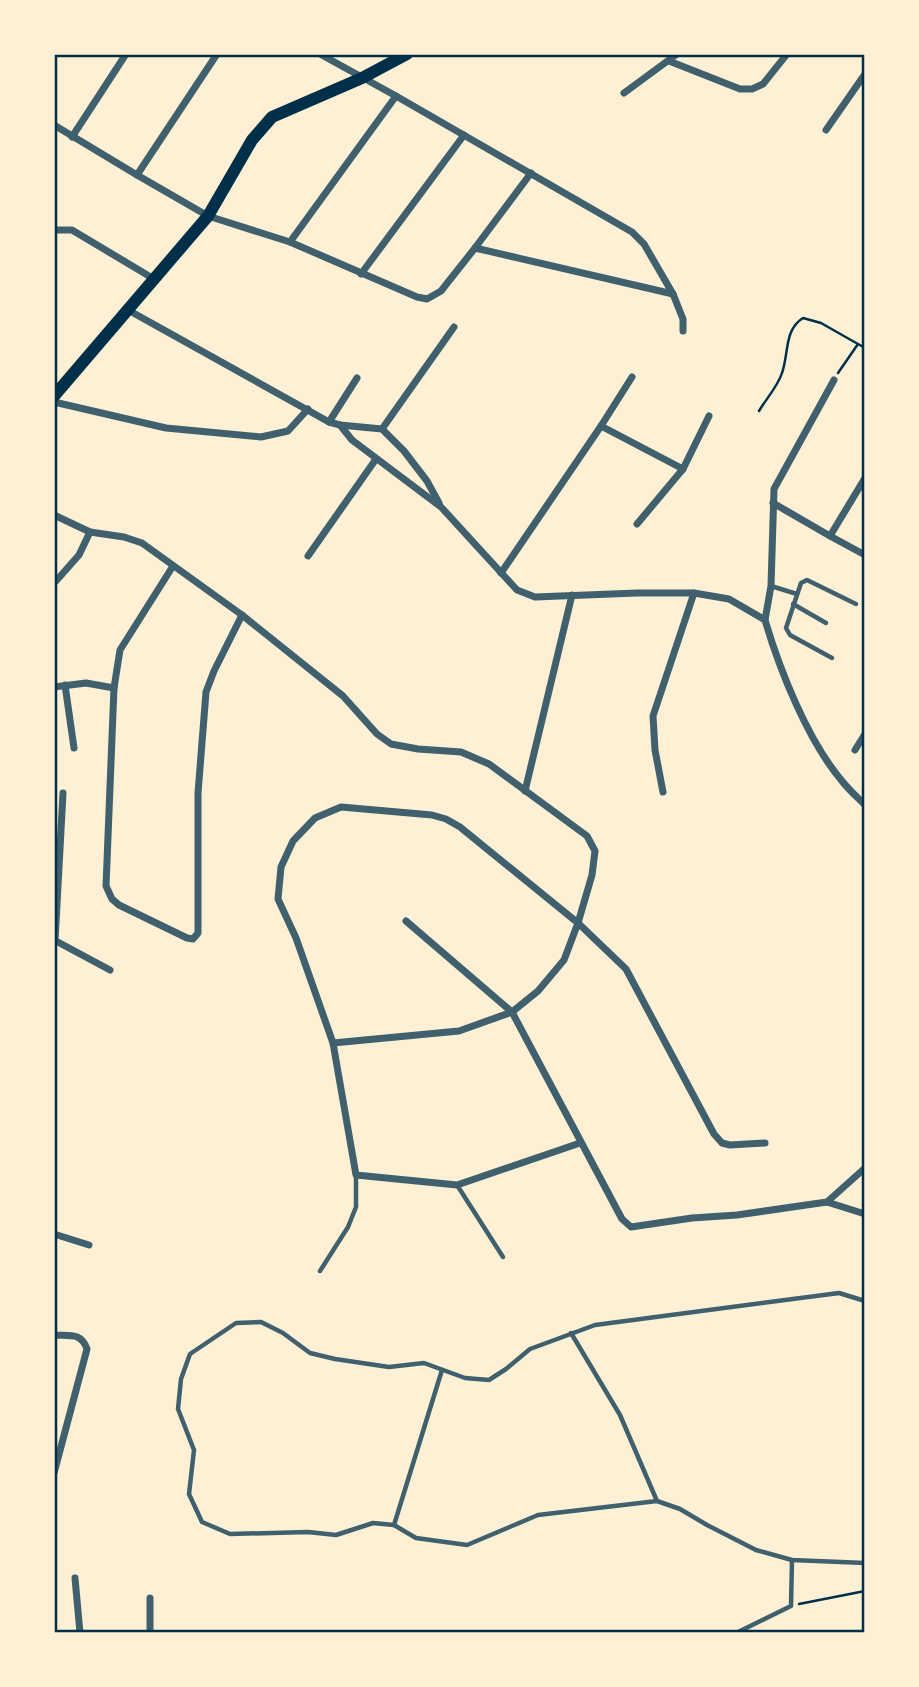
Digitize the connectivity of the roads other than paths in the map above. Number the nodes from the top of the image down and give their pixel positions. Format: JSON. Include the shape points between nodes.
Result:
{"nodes":[{"id":1,"x":126,"y":54,"type":"edge"},
{"id":2,"x":217,"y":54,"type":"edge"},
{"id":3,"x":320,"y":54,"type":"edge"},
{"id":4,"x":407,"y":54,"type":"edge"},
{"id":5,"x":677,"y":54,"type":"edge"},
{"id":6,"x":787,"y":54,"type":"edge"},
{"id":7,"x":669,"y":61,"type":"junction"},
{"id":8,"x":865,"y":74,"type":"edge"},
{"id":9,"x":362,"y":78,"type":"junction"},
{"id":10,"x":624,"y":93,"type":"dead end"},
{"id":11,"x":396,"y":96,"type":"junction"},
{"id":12,"x":54,"y":125,"type":"edge"},
{"id":13,"x":826,"y":130,"type":"dead end"},
{"id":14,"x":464,"y":135,"type":"junction"},
{"id":15,"x":72,"y":137,"type":"junction"},
{"id":16,"x":531,"y":173,"type":"junction"},
{"id":17,"x":137,"y":175,"type":"junction"},
{"id":18,"x":208,"y":216,"type":"junction"},
{"id":19,"x":54,"y":230,"type":"edge"},
{"id":20,"x":290,"y":242,"type":"junction"},
{"id":21,"x":475,"y":248,"type":"junction"},
{"id":22,"x":361,"y":274,"type":"junction"},
{"id":23,"x":154,"y":279,"type":"junction"},
{"id":24,"x":673,"y":295,"type":"junction"},
{"id":25,"x":128,"y":310,"type":"junction"},
{"id":26,"x":454,"y":327,"type":"dead end"},
{"id":27,"x":682,"y":331,"type":"dead end"},
{"id":28,"x":357,"y":377,"type":"dead end"},
{"id":29,"x":632,"y":377,"type":"dead end"},
{"id":30,"x":834,"y":380,"type":"road end"},
{"id":31,"x":54,"y":399,"type":"edge"},
{"id":32,"x":308,"y":409,"type":"junction"},
{"id":33,"x":709,"y":416,"type":"dead end"},
{"id":34,"x":329,"y":422,"type":"junction"},
{"id":35,"x":340,"y":425,"type":"junction"},
{"id":36,"x":601,"y":426,"type":"junction"},
{"id":37,"x":382,"y":429,"type":"junction"},
{"id":38,"x":376,"y":460,"type":"junction"},
{"id":39,"x":683,"y":469,"type":"junction"},
{"id":40,"x":865,"y":478,"type":"edge"},
{"id":41,"x":773,"y":503,"type":"junction"},
{"id":42,"x":440,"y":507,"type":"junction"},
{"id":43,"x":54,"y":515,"type":"edge"},
{"id":44,"x":637,"y":524,"type":"dead end"},
{"id":45,"x":90,"y":532,"type":"junction"},
{"id":46,"x":830,"y":536,"type":"junction"},
{"id":47,"x":865,"y":555,"type":"edge"},
{"id":48,"x":308,"y":556,"type":"dead end"},
{"id":49,"x":173,"y":566,"type":"junction"},
{"id":50,"x":501,"y":573,"type":"junction"},
{"id":51,"x":56,"y":581,"type":"dead end"},
{"id":52,"x":771,"y":586,"type":"junction"},
{"id":53,"x":694,"y":593,"type":"junction"},
{"id":54,"x":797,"y":594,"type":"junction"},
{"id":55,"x":572,"y":595,"type":"junction"},
{"id":56,"x":793,"y":604,"type":"junction"},
{"id":57,"x":856,"y":604,"type":"dead end"},
{"id":58,"x":242,"y":615,"type":"junction"},
{"id":59,"x":765,"y":620,"type":"junction"},
{"id":60,"x":826,"y":623,"type":"dead end"},
{"id":61,"x":832,"y":657,"type":"dead end"},
{"id":62,"x":65,"y":685,"type":"junction"},
{"id":63,"x":54,"y":687,"type":"edge"},
{"id":64,"x":114,"y":688,"type":"junction"},
{"id":65,"x":865,"y":734,"type":"edge"},
{"id":66,"x":74,"y":748,"type":"dead end"},
{"id":67,"x":855,"y":750,"type":"dead end"},
{"id":68,"x":525,"y":791,"type":"junction"},
{"id":69,"x":663,"y":792,"type":"dead end"},
{"id":70,"x":63,"y":793,"type":"dead end"},
{"id":71,"x":865,"y":804,"type":"edge"},
{"id":72,"x":406,"y":921,"type":"dead end"},
{"id":73,"x":579,"y":923,"type":"junction"},
{"id":74,"x":55,"y":940,"type":"edge"},
{"id":75,"x":110,"y":970,"type":"dead end"},
{"id":76,"x":512,"y":1012,"type":"junction"},
{"id":77,"x":333,"y":1043,"type":"junction"},
{"id":78,"x":580,"y":1143,"type":"junction"},
{"id":79,"x":765,"y":1143,"type":"dead end"},
{"id":80,"x":865,"y":1168,"type":"edge"},
{"id":81,"x":356,"y":1175,"type":"junction"},
{"id":82,"x":457,"y":1185,"type":"junction"},
{"id":83,"x":827,"y":1202,"type":"junction"},
{"id":84,"x":865,"y":1214,"type":"edge"},
{"id":85,"x":54,"y":1234,"type":"edge"},
{"id":86,"x":89,"y":1245,"type":"dead end"},
{"id":87,"x":503,"y":1257,"type":"dead end"},
{"id":88,"x":320,"y":1271,"type":"dead end"},
{"id":89,"x":865,"y":1301,"type":"edge"},
{"id":90,"x":571,"y":1333,"type":"junction"},
{"id":91,"x":54,"y":1335,"type":"edge"},
{"id":92,"x":442,"y":1370,"type":"junction"},
{"id":93,"x":54,"y":1474,"type":"edge"},
{"id":94,"x":657,"y":1501,"type":"junction"},
{"id":95,"x":394,"y":1525,"type":"junction"},
{"id":96,"x":792,"y":1560,"type":"junction"},
{"id":97,"x":865,"y":1563,"type":"edge"},
{"id":98,"x":75,"y":1578,"type":"dead end"},
{"id":99,"x":150,"y":1598,"type":"dead end"},
{"id":100,"x":80,"y":1633,"type":"edge"},
{"id":101,"x":150,"y":1633,"type":"edge"},
{"id":102,"x":736,"y":1633,"type":"edge"}],
"edges":[{"from":1,"to":15,"type":"street"},
{"from":2,"to":17,"type":"street"},
{"from":3,"to":9,"type":"street"},
{"from":4,"to":9,"type":"main road"},
{"from":5,"to":7,"type":"street"},
{"from":6,"to":7,"type":"street","via":[[763,83],[752,89],[740,89]]},
{"from":7,"to":10,"type":"street"},
{"from":8,"to":13,"type":"street"},
{"from":9,"to":11,"type":"street"},
{"from":9,"to":18,"type":"main road","via":[[272,117],[251,140]]},
{"from":11,"to":14,"type":"street"},
{"from":11,"to":20,"type":"street"},
{"from":12,"to":15,"type":"street"},
{"from":14,"to":16,"type":"street"},
{"from":14,"to":22,"type":"street"},
{"from":15,"to":17,"type":"street"},
{"from":16,"to":21,"type":"street"},
{"from":16,"to":24,"type":"street","via":[[632,232],[644,244]]},
{"from":17,"to":18,"type":"street"},
{"from":18,"to":20,"type":"street"},
{"from":18,"to":23,"type":"main road"},
{"from":19,"to":23,"type":"street","via":[[72,230]]},
{"from":20,"to":22,"type":"street"},
{"from":21,"to":22,"type":"street","via":[[441,291],[427,299]]},
{"from":21,"to":24,"type":"street"},
{"from":23,"to":25,"type":"main road"},
{"from":24,"to":27,"type":"street","via":[[683,318]]},
{"from":25,"to":31,"type":"main road"},
{"from":25,"to":32,"type":"street"},
{"from":26,"to":37,"type":"street"},
{"from":28,"to":34,"type":"street"},
{"from":29,"to":36,"type":"street"},
{"from":30,"to":41,"type":"street","via":[[774,489]]},
{"from":31,"to":32,"type":"street","via":[[166,428],[261,437],[288,430]]},
{"from":32,"to":34,"type":"street"},
{"from":33,"to":39,"type":"street"},
{"from":34,"to":35,"type":"street"},
{"from":35,"to":37,"type":"street"},
{"from":35,"to":38,"type":"street"},
{"from":36,"to":39,"type":"street"},
{"from":36,"to":50,"type":"street"},
{"from":37,"to":42,"type":"street","via":[[426,481]]},
{"from":38,"to":42,"type":"street"},
{"from":38,"to":48,"type":"street"},
{"from":39,"to":44,"type":"street"},
{"from":40,"to":46,"type":"street"},
{"from":41,"to":46,"type":"street"},
{"from":41,"to":52,"type":"street"},
{"from":42,"to":50,"type":"street"},
{"from":43,"to":45,"type":"street"},
{"from":45,"to":49,"type":"street","via":[[142,543]]},
{"from":45,"to":51,"type":"street","via":[[79,555]]},
{"from":46,"to":47,"type":"street"},
{"from":49,"to":58,"type":"street"},
{"from":49,"to":64,"type":"street","via":[[120,650]]},
{"from":50,"to":55,"type":"street","via":[[517,590],[535,597]]},
{"from":52,"to":54,"type":"lane"},
{"from":52,"to":59,"type":"street"},
{"from":53,"to":55,"type":"street"},
{"from":53,"to":59,"type":"street","via":[[729,599]]},
{"from":53,"to":69,"type":"street","via":[[653,716]]},
{"from":54,"to":56,"type":"lane"},
{"from":54,"to":57,"type":"lane","via":[[807,580]]},
{"from":55,"to":68,"type":"street"},
{"from":56,"to":60,"type":"lane"},
{"from":56,"to":61,"type":"lane","via":[[786,628],[790,635]]},
{"from":58,"to":64,"type":"street","via":[[206,692],[198,793],[198,933],[193,939],[119,905],[106,886]]},
{"from":58,"to":68,"type":"street","via":[[343,696],[391,744],[461,752],[489,764]]},
{"from":59,"to":71,"type":"street","via":[[822,754]]},
{"from":62,"to":63,"type":"street"},
{"from":62,"to":64,"type":"street"},
{"from":62,"to":66,"type":"street"},
{"from":65,"to":67,"type":"street"},
{"from":68,"to":73,"type":"street","via":[[587,836],[595,850]]},
{"from":70,"to":74,"type":"street"},
{"from":72,"to":76,"type":"street"},
{"from":73,"to":76,"type":"street","via":[[564,960],[538,991]]},
{"from":73,"to":77,"type":"street","via":[[446,819],[341,807],[315,818],[293,841],[281,867],[278,899]]},
{"from":73,"to":79,"type":"street","via":[[626,969],[714,1134],[730,1145]]},
{"from":74,"to":75,"type":"street"},
{"from":76,"to":77,"type":"street","via":[[459,1031]]},
{"from":76,"to":78,"type":"street"},
{"from":77,"to":81,"type":"street"},
{"from":78,"to":82,"type":"street"},
{"from":78,"to":83,"type":"street","via":[[622,1219],[631,1227]]},
{"from":80,"to":83,"type":"street"},
{"from":81,"to":82,"type":"street"},
{"from":81,"to":88,"type":"lane","via":[[356,1208]]},
{"from":82,"to":87,"type":"lane"},
{"from":83,"to":84,"type":"street"},
{"from":85,"to":86,"type":"street"},
{"from":89,"to":90,"type":"lane","via":[[839,1293],[594,1325]]},
{"from":90,"to":92,"type":"lane","via":[[530,1349],[489,1380]]},
{"from":90,"to":94,"type":"lane","via":[[621,1415]]},
{"from":91,"to":93,"type":"street","via":[[78,1336],[87,1349]]},
{"from":92,"to":95,"type":"lane"},
{"from":92,"to":95,"type":"lane","via":[[424,1363],[389,1367],[310,1353],[261,1322],[236,1323],[190,1354],[181,1379],[177,1409],[194,1450],[189,1494],[202,1522],[230,1534],[336,1535],[373,1523]]},
{"from":94,"to":95,"type":"lane","via":[[538,1516],[467,1545],[416,1538]]},
{"from":94,"to":96,"type":"lane","via":[[756,1550]]},
{"from":96,"to":97,"type":"lane"},
{"from":96,"to":102,"type":"lane","via":[[791,1606]]},
{"from":98,"to":100,"type":"street"},
{"from":99,"to":101,"type":"street"}]}
